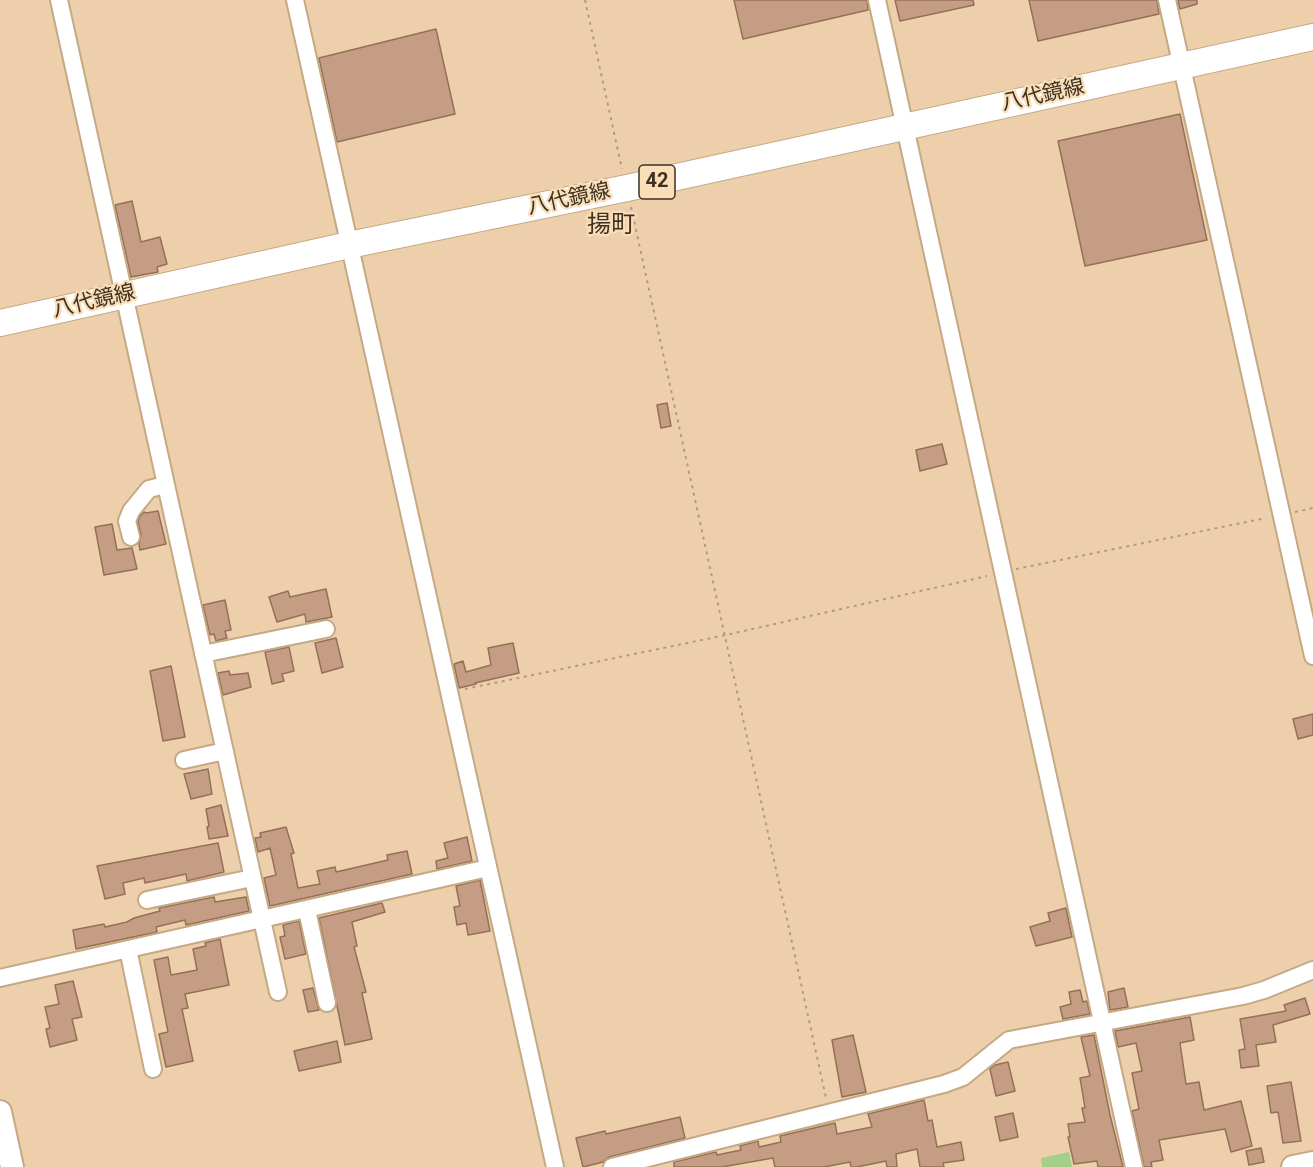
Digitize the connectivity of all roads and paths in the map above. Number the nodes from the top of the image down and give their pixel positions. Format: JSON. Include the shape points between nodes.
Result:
{"nodes":[{"id":1,"x":59,"y":0,"type":"edge"},
{"id":2,"x":295,"y":0,"type":"edge"},
{"id":3,"x":585,"y":0,"type":"edge"},
{"id":4,"x":877,"y":0,"type":"edge"},
{"id":5,"x":1167,"y":0,"type":"edge"},
{"id":6,"x":1313,"y":37,"type":"edge"},
{"id":7,"x":1182,"y":66,"type":"junction"},
{"id":8,"x":905,"y":126,"type":"junction"},
{"id":9,"x":627,"y":188,"type":"junction"},
{"id":10,"x":349,"y":245,"type":"junction"},
{"id":11,"x":125,"y":296,"type":"junction"},
{"id":12,"x":0,"y":323,"type":"edge"},
{"id":13,"x":165,"y":485,"type":"junction"},
{"id":14,"x":1313,"y":507,"type":"edge"},
{"id":15,"x":1281,"y":515,"type":"junction"},
{"id":16,"x":131,"y":537,"type":"dead end"},
{"id":17,"x":1003,"y":572,"type":"junction"},
{"id":18,"x":326,"y":629,"type":"dead end"},
{"id":19,"x":726,"y":635,"type":"junction"},
{"id":20,"x":203,"y":654,"type":"junction"},
{"id":21,"x":1313,"y":656,"type":"edge"},
{"id":22,"x":451,"y":692,"type":"junction"},
{"id":23,"x":225,"y":751,"type":"junction"},
{"id":24,"x":184,"y":760,"type":"dead end"},
{"id":25,"x":489,"y":868,"type":"junction"},
{"id":26,"x":252,"y":878,"type":"junction"},
{"id":27,"x":147,"y":900,"type":"dead end"},
{"id":28,"x":307,"y":910,"type":"junction"},
{"id":29,"x":262,"y":919,"type":"junction"},
{"id":30,"x":128,"y":949,"type":"junction"},
{"id":31,"x":1313,"y":970,"type":"edge"},
{"id":32,"x":0,"y":978,"type":"edge"},
{"id":33,"x":278,"y":992,"type":"dead end"},
{"id":34,"x":327,"y":1003,"type":"dead end"},
{"id":35,"x":1103,"y":1022,"type":"junction"},
{"id":36,"x":153,"y":1069,"type":"dead end"},
{"id":37,"x":0,"y":1112,"type":"edge"},
{"id":38,"x":829,"y":1112,"type":"junction"},
{"id":39,"x":1313,"y":1162,"type":"edge"},
{"id":40,"x":12,"y":1167,"type":"edge"},
{"id":41,"x":555,"y":1167,"type":"edge"},
{"id":42,"x":612,"y":1167,"type":"edge"},
{"id":43,"x":1134,"y":1167,"type":"edge"},
{"id":44,"x":1293,"y":1167,"type":"edge"}],
"edges":[{"from":1,"to":11,"type":"street"},
{"from":2,"to":10,"type":"street"},
{"from":3,"to":9,"type":"path"},
{"from":4,"to":8,"type":"street"},
{"from":5,"to":7,"type":"street"},
{"from":6,"to":7,"type":"main road","name":"八代鏡線","number":"42"},
{"from":7,"to":8,"type":"main road","name":"八代鏡線","number":"42"},
{"from":7,"to":15,"type":"street"},
{"from":8,"to":9,"type":"main road","name":"八代鏡線","number":"42"},
{"from":8,"to":17,"type":"street"},
{"from":9,"to":10,"type":"main road","name":"八代鏡線","number":"42"},
{"from":9,"to":19,"type":"path"},
{"from":10,"to":11,"type":"main road","name":"八代鏡線","number":"42"},
{"from":10,"to":22,"type":"street"},
{"from":11,"to":12,"type":"main road","name":"八代鏡線","number":"42"},
{"from":11,"to":13,"type":"street"},
{"from":13,"to":16,"type":"street","via":[[149,489],[131,511],[127,521]]},
{"from":13,"to":20,"type":"street"},
{"from":14,"to":15,"type":"path"},
{"from":15,"to":17,"type":"path"},
{"from":15,"to":21,"type":"street"},
{"from":17,"to":19,"type":"path"},
{"from":17,"to":35,"type":"street"},
{"from":18,"to":20,"type":"street"},
{"from":19,"to":22,"type":"path"},
{"from":19,"to":38,"type":"path"},
{"from":20,"to":23,"type":"street"},
{"from":22,"to":25,"type":"street"},
{"from":23,"to":24,"type":"street"},
{"from":23,"to":26,"type":"street"},
{"from":25,"to":28,"type":"street"},
{"from":25,"to":41,"type":"street"},
{"from":26,"to":27,"type":"street"},
{"from":26,"to":29,"type":"street"},
{"from":28,"to":29,"type":"street"},
{"from":28,"to":34,"type":"street"},
{"from":29,"to":30,"type":"street"},
{"from":29,"to":33,"type":"street"},
{"from":30,"to":32,"type":"street"},
{"from":30,"to":36,"type":"street"},
{"from":31,"to":35,"type":"street","via":[[1243,996]]},
{"from":35,"to":38,"type":"street","via":[[1010,1040],[963,1077]]},
{"from":35,"to":43,"type":"street"},
{"from":37,"to":40,"type":"street"},
{"from":38,"to":42,"type":"street"},
{"from":39,"to":44,"type":"street"}]}
